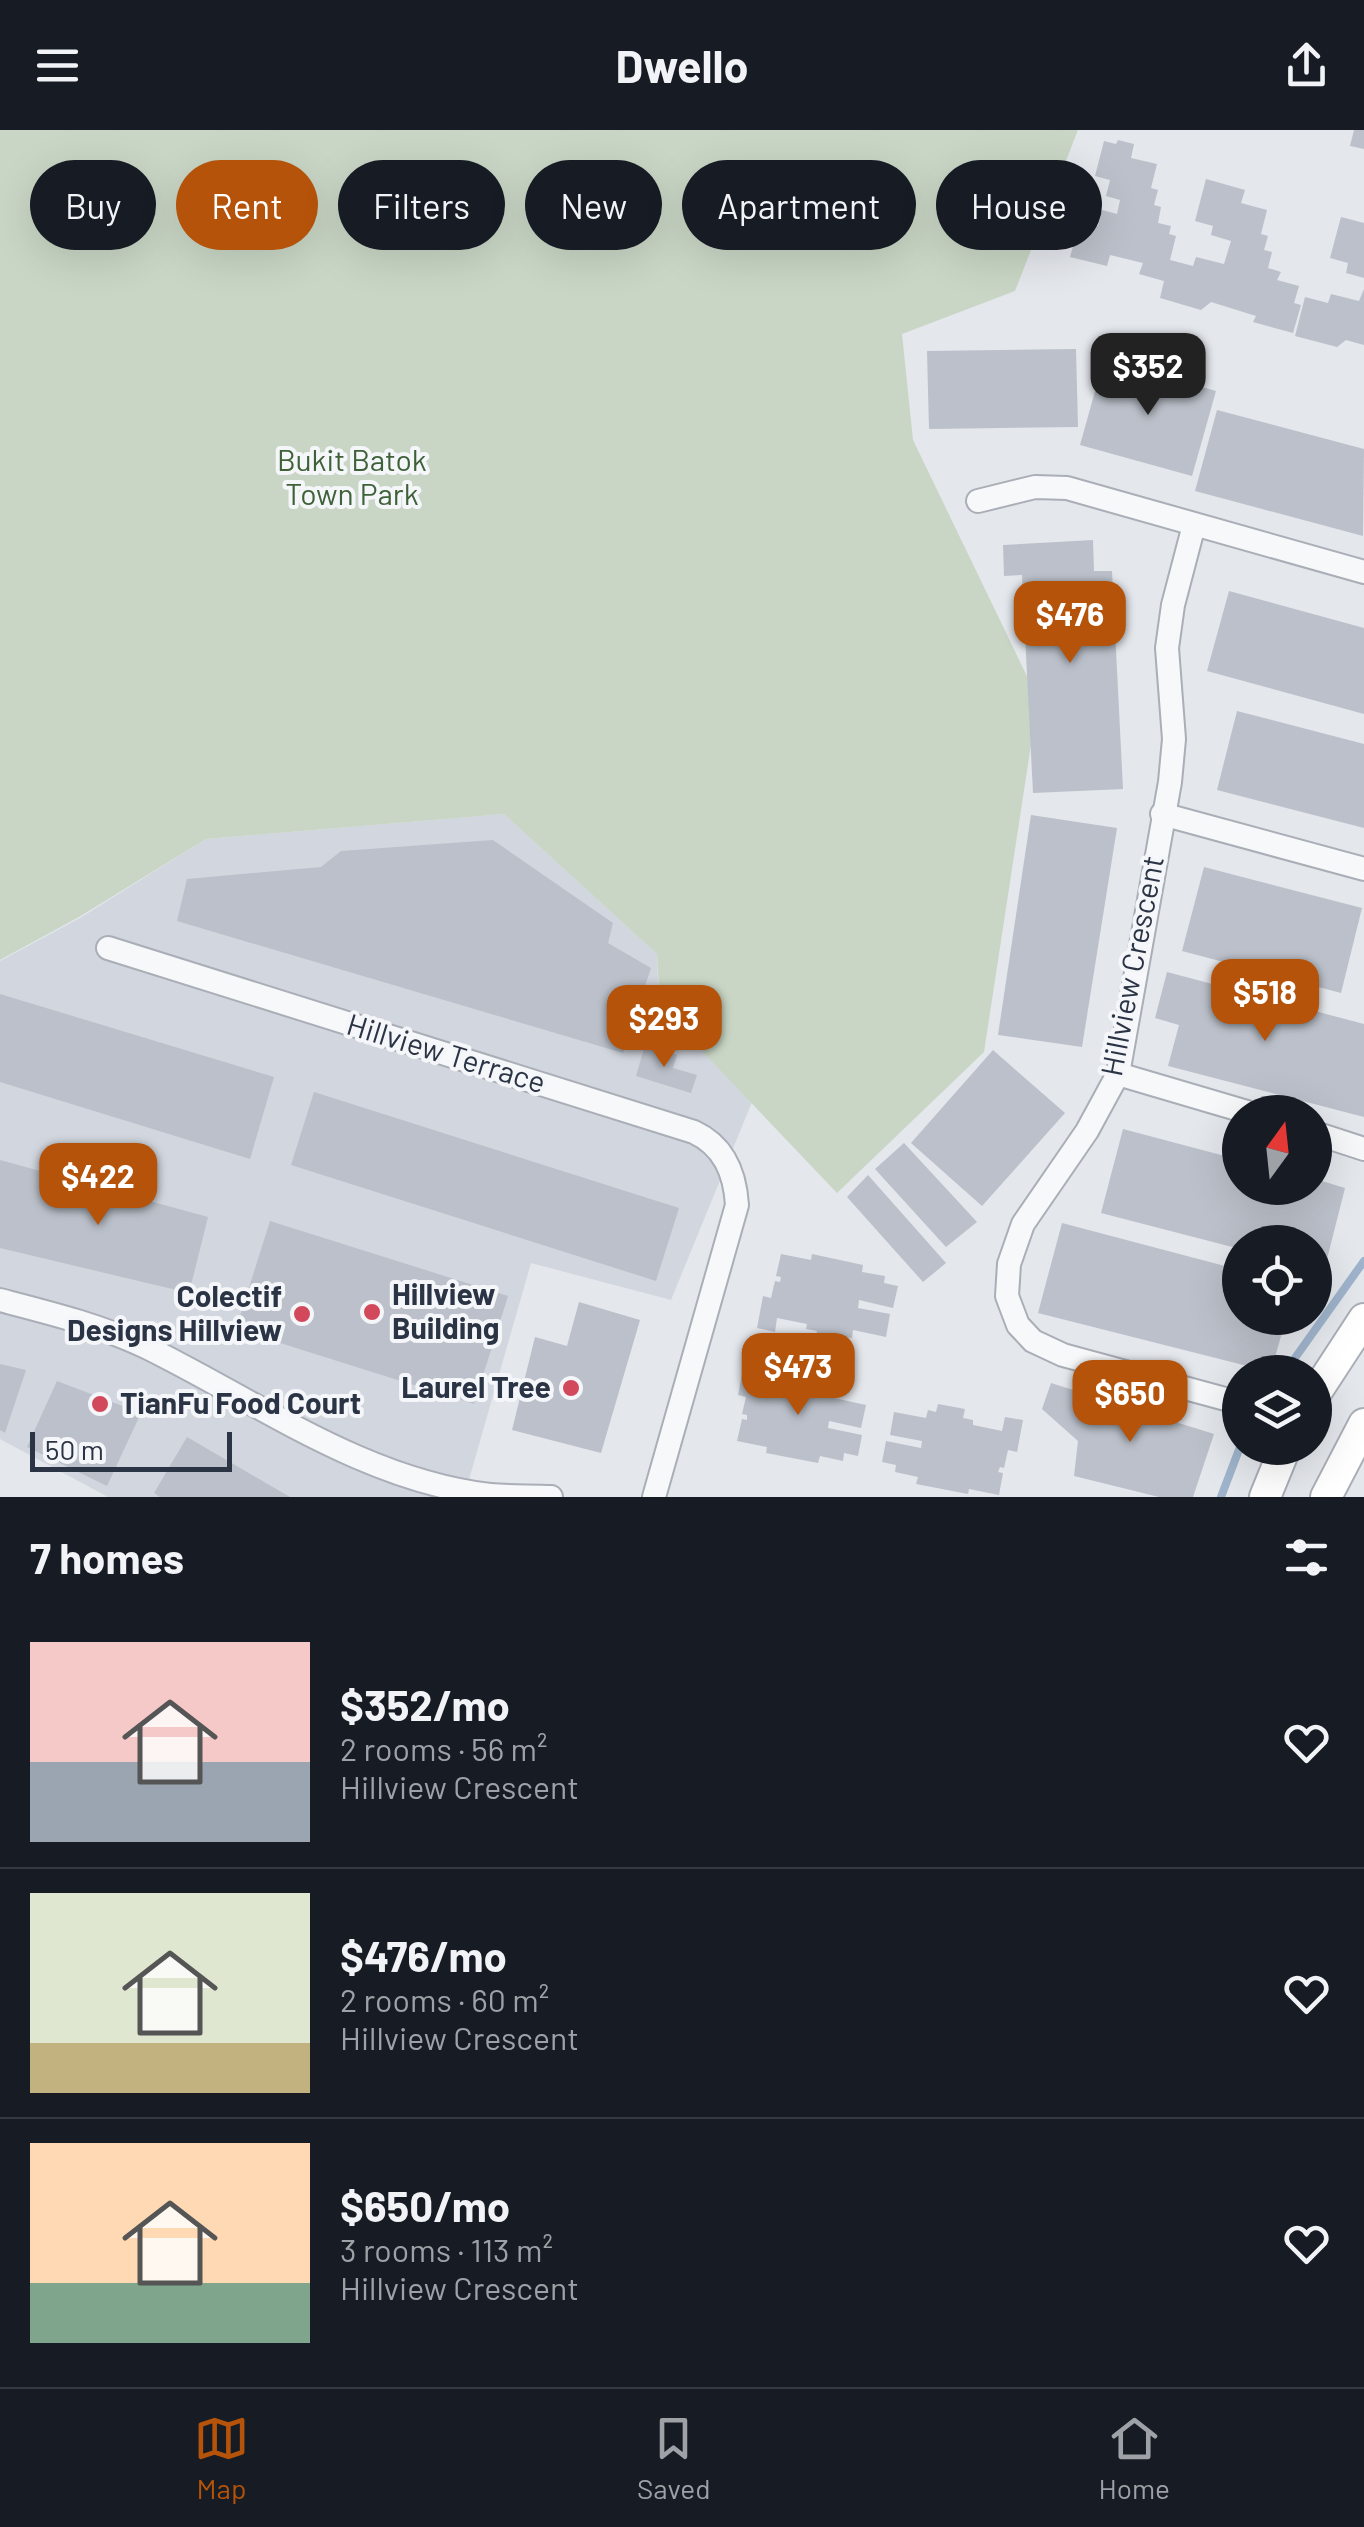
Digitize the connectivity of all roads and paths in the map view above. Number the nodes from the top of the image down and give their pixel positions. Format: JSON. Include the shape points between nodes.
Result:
{"nodes":[{"id":1,"x":978,"y":501,"type":"dead end"},
{"id":2,"x":1194,"y":525,"type":"junction"},
{"id":3,"x":1364,"y":572,"type":"edge"},
{"id":4,"x":1162,"y":814,"type":"junction"},
{"id":5,"x":1364,"y":869,"type":"edge"},
{"id":6,"x":108,"y":948,"type":"dead end"},
{"id":7,"x":1118,"y":1074,"type":"junction"},
{"id":8,"x":1222,"y":1105,"type":"edge"},
{"id":9,"x":1332,"y":1139,"type":"edge"},
{"id":10,"x":1364,"y":1149,"type":"edge"},
{"id":11,"x":0,"y":1300,"type":"edge"},
{"id":12,"x":1364,"y":1319,"type":"edge"},
{"id":13,"x":1332,"y":1368,"type":"edge"},
{"id":14,"x":1222,"y":1397,"type":"edge"},
{"id":15,"x":1364,"y":1424,"type":"edge"},
{"id":16,"x":1278,"y":1465,"type":"edge"},
{"id":17,"x":551,"y":1497,"type":"edge"},
{"id":18,"x":654,"y":1497,"type":"edge"},
{"id":19,"x":1265,"y":1497,"type":"edge"},
{"id":20,"x":1326,"y":1497,"type":"edge"}],
"edges":[{"from":1,"to":2,"type":"street","via":[[1035,487],[1067,488]]},
{"from":2,"to":3,"type":"street"},
{"from":2,"to":4,"type":"street","name":"Hillview Crescent","via":[[1167,648],[1174,739]]},
{"from":4,"to":5,"type":"street"},
{"from":4,"to":7,"type":"street","name":"Hillview Crescent"},
{"from":6,"to":18,"type":"street","name":"Hillview Terrace","via":[[694,1132],[717,1148],[733,1176],[737,1205]]},
{"from":7,"to":8,"type":"street"},
{"from":7,"to":14,"type":"street","name":"Hillview Crescent","via":[[1023,1224],[1009,1264],[1008,1296],[1033,1341]]},
{"from":9,"to":10,"type":"street"},
{"from":11,"to":17,"type":"street","via":[[88,1323],[145,1347],[328,1445],[409,1476],[489,1495]]},
{"from":12,"to":13,"type":"street"},
{"from":15,"to":20,"type":"street"},
{"from":16,"to":19,"type":"street"}]}
